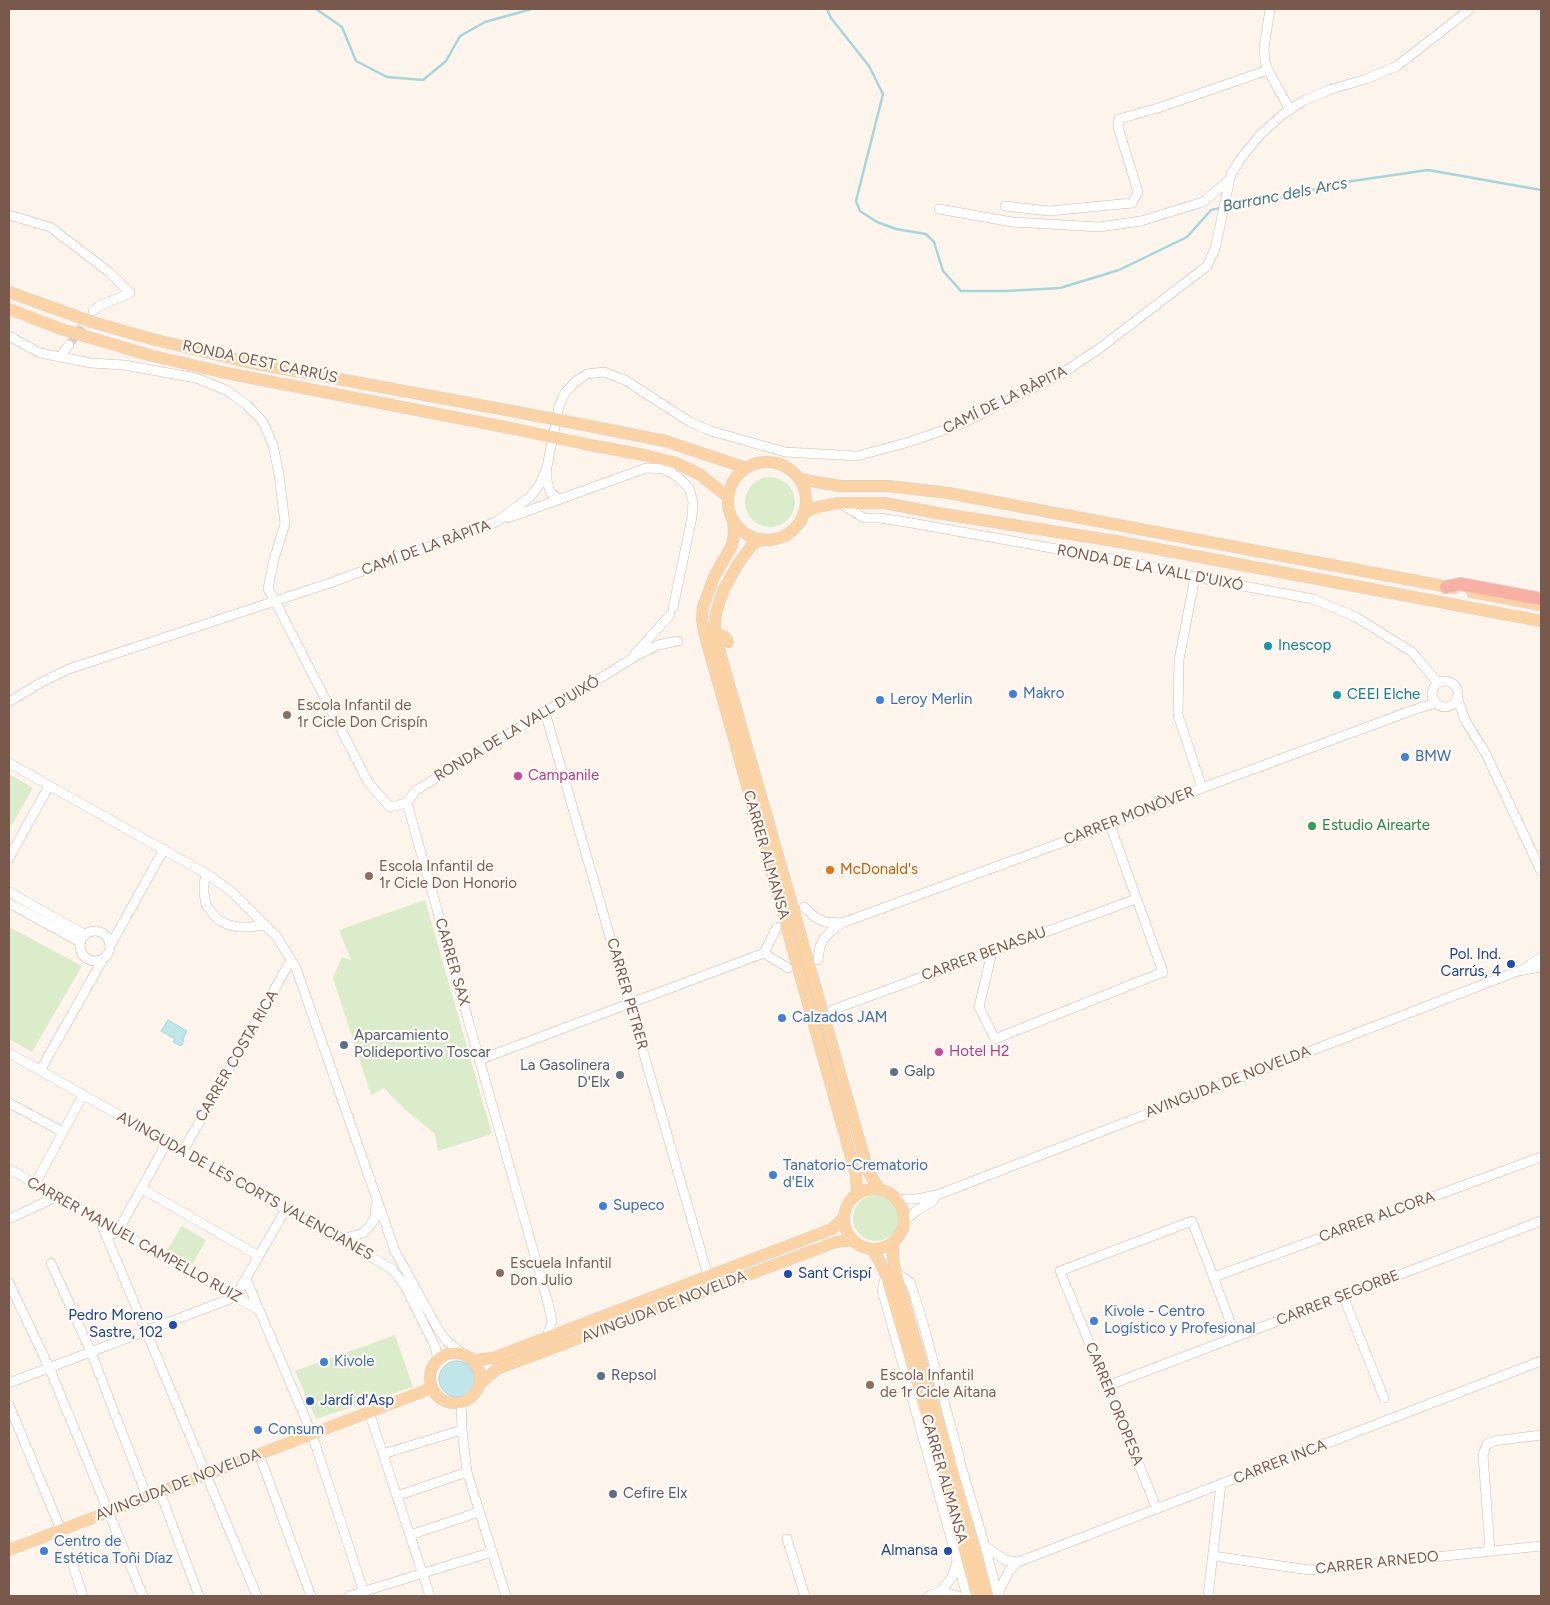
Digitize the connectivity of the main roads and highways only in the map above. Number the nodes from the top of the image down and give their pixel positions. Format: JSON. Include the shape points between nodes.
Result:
{"nodes":[{"id":1,"x":9,"y":292,"type":"edge"},
{"id":2,"x":9,"y":309,"type":"edge"},
{"id":3,"x":746,"y":468,"type":"junction"},
{"id":4,"x":667,"y":469,"type":"road end"},
{"id":5,"x":704,"y":478,"type":"junction"},
{"id":6,"x":799,"y":479,"type":"junction"},
{"id":7,"x":728,"y":497,"type":"junction"},
{"id":8,"x":803,"y":514,"type":"junction"},
{"id":9,"x":733,"y":520,"type":"junction"},
{"id":10,"x":760,"y":539,"type":"junction"},
{"id":11,"x":1446,"y":587,"type":"junction"},
{"id":12,"x":1541,"y":599,"type":"edge"},
{"id":13,"x":1541,"y":605,"type":"edge"},
{"id":14,"x":1541,"y":621,"type":"edge"},
{"id":15,"x":715,"y":632,"type":"junction"},
{"id":16,"x":728,"y":642,"type":"dead end"},
{"id":17,"x":879,"y":1189,"type":"junction"},
{"id":18,"x":857,"y":1194,"type":"junction"},
{"id":19,"x":844,"y":1217,"type":"junction"},
{"id":20,"x":852,"y":1240,"type":"junction"},
{"id":21,"x":893,"y":1242,"type":"junction"},
{"id":22,"x":872,"y":1249,"type":"junction"},
{"id":23,"x":891,"y":1274,"type":"junction"},
{"id":24,"x":474,"y":1360,"type":"junction"},
{"id":25,"x":481,"y":1383,"type":"junction"},
{"id":26,"x":432,"y":1388,"type":"junction"},
{"id":27,"x":9,"y":1550,"type":"edge"},
{"id":28,"x":977,"y":1596,"type":"edge"},
{"id":29,"x":988,"y":1596,"type":"edge"}],
"edges":[{"from":1,"to":3,"type":"main road","name":"RONDA OEST CARRÚS","bridge":true,"via":[[92,322],[229,358],[665,441]]},
{"from":2,"to":5,"type":"main road","name":"RONDA OEST CARRÚS","bridge":true,"via":[[61,329],[178,362],[644,456],[676,464]]},
{"from":3,"to":6,"type":"main road","via":[[757,463],[780,464]]},
{"from":3,"to":7,"type":"main road","via":[[737,476]]},
{"from":4,"to":5,"type":"main road"},
{"from":5,"to":7,"type":"main road"},
{"from":6,"to":8,"type":"main road","via":[[805,496]]},
{"from":6,"to":11,"type":"main road","via":[[841,486],[889,486],[948,493]]},
{"from":7,"to":9,"type":"main road"},
{"from":8,"to":10,"type":"main road","via":[[790,531],[771,539]]},
{"from":8,"to":14,"type":"main road","via":[[838,503],[884,503],[1096,537]]},
{"from":9,"to":10,"type":"main road","via":[[745,533]]},
{"from":9,"to":18,"type":"main road","name":"CARRER ALMANSA","via":[[732,545],[714,577],[703,607],[704,632],[856,1175]]},
{"from":10,"to":15,"type":"main road","name":"CARRER ALMANSA","via":[[738,564],[724,589],[716,612]]},
{"from":11,"to":12,"type":"highway","via":[[1460,584]]},
{"from":11,"to":13,"type":"main road"},
{"from":15,"to":16,"type":"main road"},
{"from":15,"to":17,"type":"main road","name":"CARRER ALMANSA","via":[[868,1171]]},
{"from":17,"to":18,"type":"main road"},
{"from":17,"to":21,"type":"main road","via":[[897,1199],[902,1209],[904,1222],[901,1233]]},
{"from":18,"to":19,"type":"main road","via":[[845,1209]]},
{"from":19,"to":20,"type":"main road","via":[[845,1229]]},
{"from":19,"to":24,"type":"main road","name":"AVINGUDA DE NOVELDA","via":[[832,1229],[493,1358]]},
{"from":20,"to":22,"type":"main road"},
{"from":20,"to":25,"type":"main road","name":"AVINGUDA DE NOVELDA","via":[[836,1242],[497,1369]]},
{"from":21,"to":22,"type":"main road"},
{"from":21,"to":23,"type":"main road"},
{"from":22,"to":23,"type":"main road","name":"CARRER ALMANSA"},
{"from":23,"to":28,"type":"main road","name":"CARRER ALMANSA"},
{"from":23,"to":29,"type":"main road"},
{"from":24,"to":25,"type":"main road"},
{"from":24,"to":26,"type":"main road","via":[[463,1354],[449,1354],[438,1360],[430,1373]]},
{"from":25,"to":26,"type":"main road","via":[[474,1396],[461,1403],[441,1400]]},
{"from":26,"to":27,"type":"main road","name":"AVINGUDA DE NOVELDA"}]}
